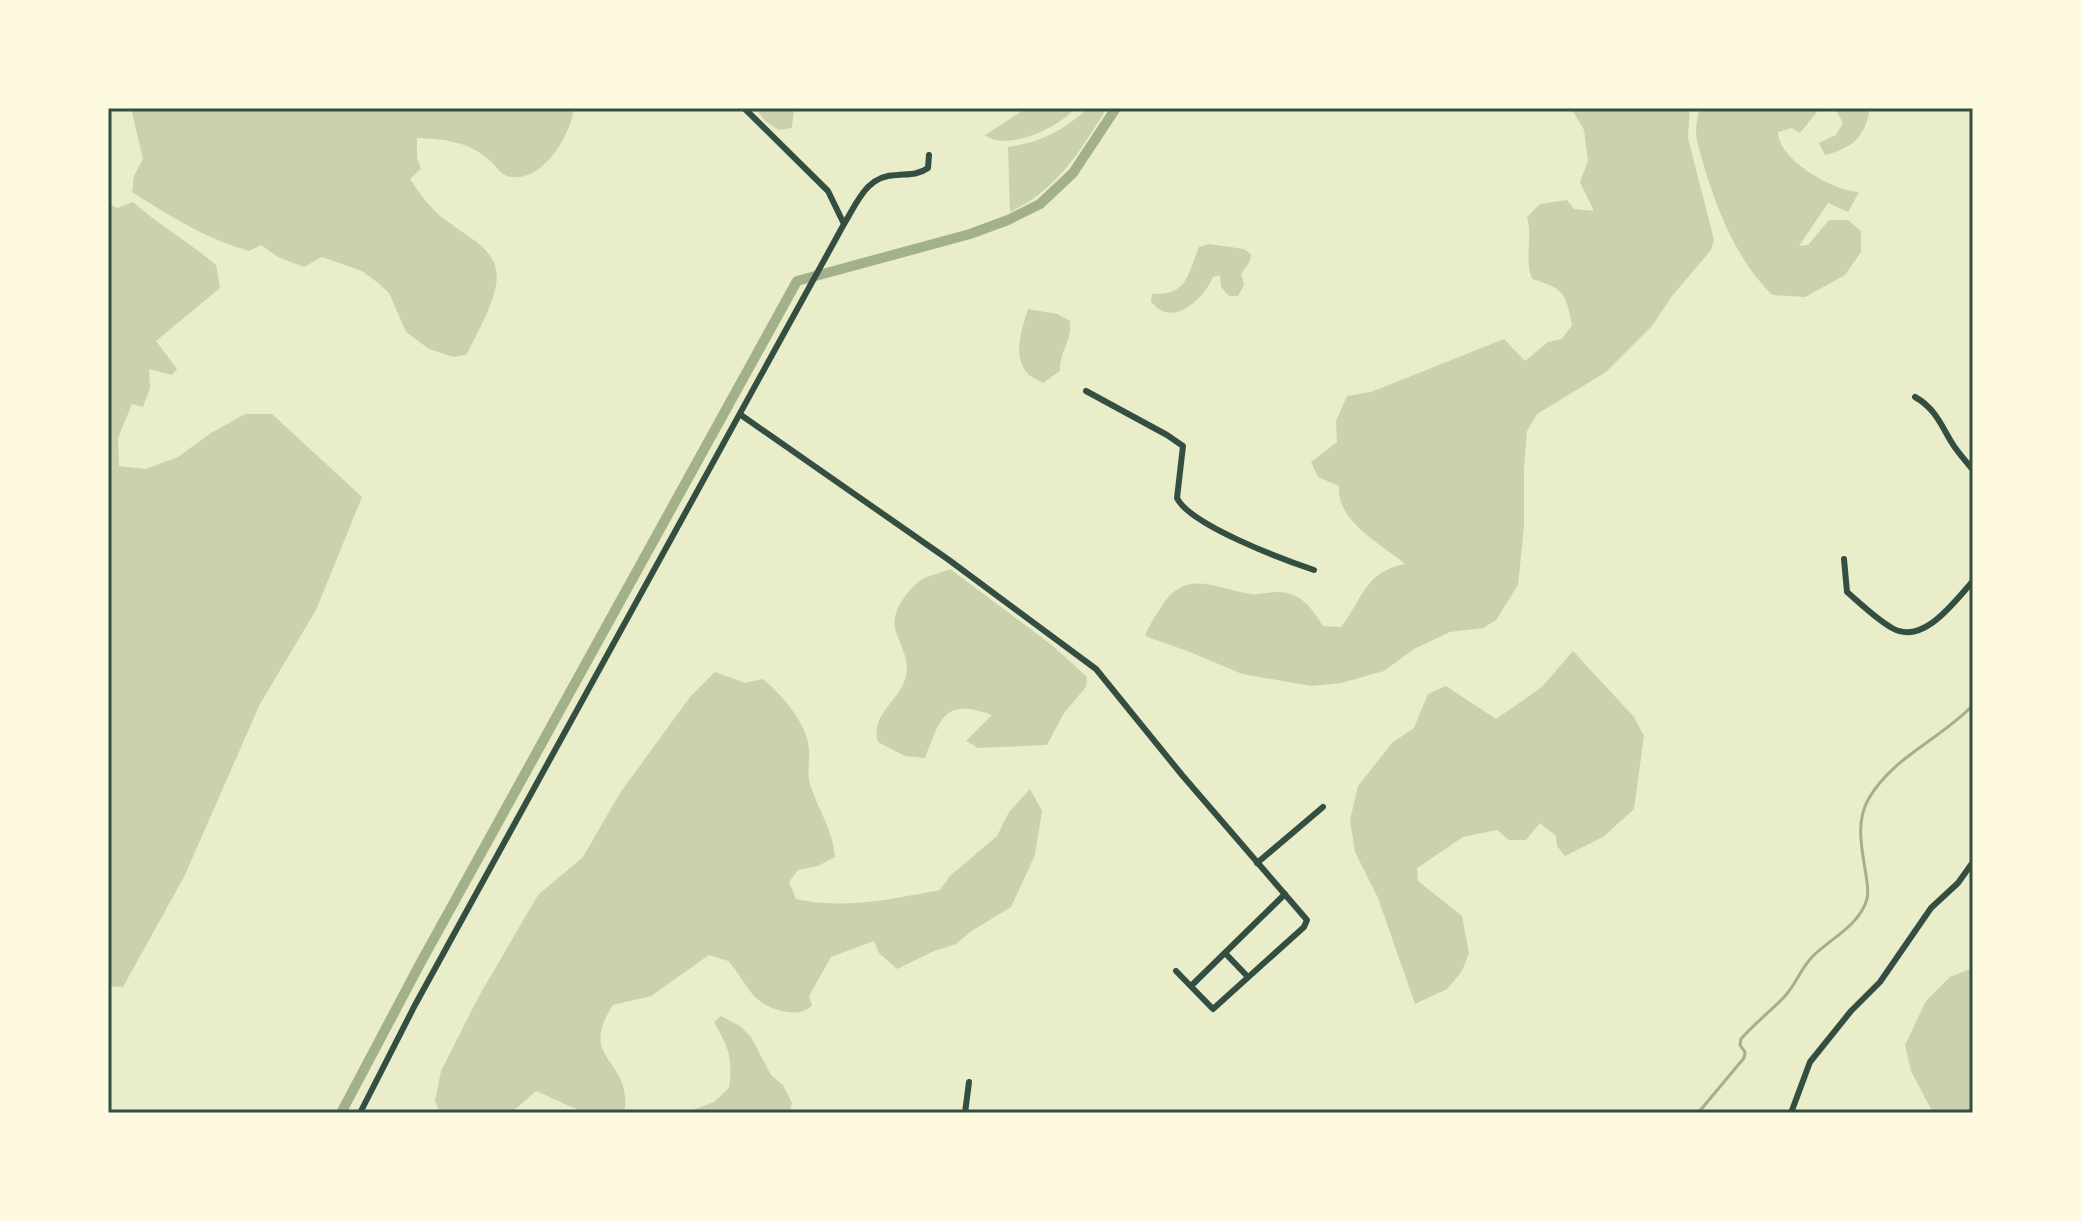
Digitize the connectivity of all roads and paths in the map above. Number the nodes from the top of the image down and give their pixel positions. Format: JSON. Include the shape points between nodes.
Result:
{"nodes":[{"id":1,"x":744,"y":108,"type":"edge"},
{"id":2,"x":929,"y":155,"type":"dead end"},
{"id":3,"x":844,"y":224,"type":"junction"},
{"id":4,"x":1086,"y":391,"type":"dead end"},
{"id":5,"x":1915,"y":397,"type":"dead end"},
{"id":6,"x":741,"y":415,"type":"junction"},
{"id":7,"x":1973,"y":470,"type":"edge"},
{"id":8,"x":1844,"y":559,"type":"dead end"},
{"id":9,"x":1314,"y":570,"type":"dead end"},
{"id":10,"x":1973,"y":581,"type":"edge"},
{"id":11,"x":1323,"y":807,"type":"dead end"},
{"id":12,"x":1973,"y":862,"type":"edge"},
{"id":13,"x":1257,"y":863,"type":"junction"},
{"id":14,"x":1285,"y":894,"type":"junction"},
{"id":15,"x":1225,"y":953,"type":"junction"},
{"id":16,"x":1176,"y":971,"type":"dead end"},
{"id":17,"x":1248,"y":977,"type":"junction"},
{"id":18,"x":1191,"y":986,"type":"junction"},
{"id":19,"x":969,"y":1082,"type":"dead end"},
{"id":20,"x":360,"y":1113,"type":"edge"},
{"id":21,"x":965,"y":1113,"type":"edge"},
{"id":22,"x":1791,"y":1113,"type":"edge"}],
"edges":[{"from":1,"to":3,"type":"street","via":[[828,191]]},
{"from":2,"to":3,"type":"street","via":[[928,168],[919,174],[876,178]]},
{"from":3,"to":6,"type":"street"},
{"from":4,"to":9,"type":"street","via":[[1179,442],[1183,451],[1177,498],[1188,512],[1280,559]]},
{"from":5,"to":7,"type":"street","via":[[1937,415]]},
{"from":6,"to":13,"type":"street","via":[[1096,669]]},
{"from":6,"to":20,"type":"street"},
{"from":8,"to":10,"type":"street","via":[[1847,592],[1903,632],[1922,630]]},
{"from":11,"to":13,"type":"street"},
{"from":12,"to":22,"type":"street","via":[[1810,1062]]},
{"from":13,"to":14,"type":"street"},
{"from":14,"to":15,"type":"street"},
{"from":14,"to":17,"type":"street","via":[[1307,920],[1304,927]]},
{"from":15,"to":17,"type":"street"},
{"from":15,"to":18,"type":"street"},
{"from":16,"to":18,"type":"street"},
{"from":17,"to":18,"type":"street","via":[[1213,1009]]},
{"from":19,"to":21,"type":"street"}]}
